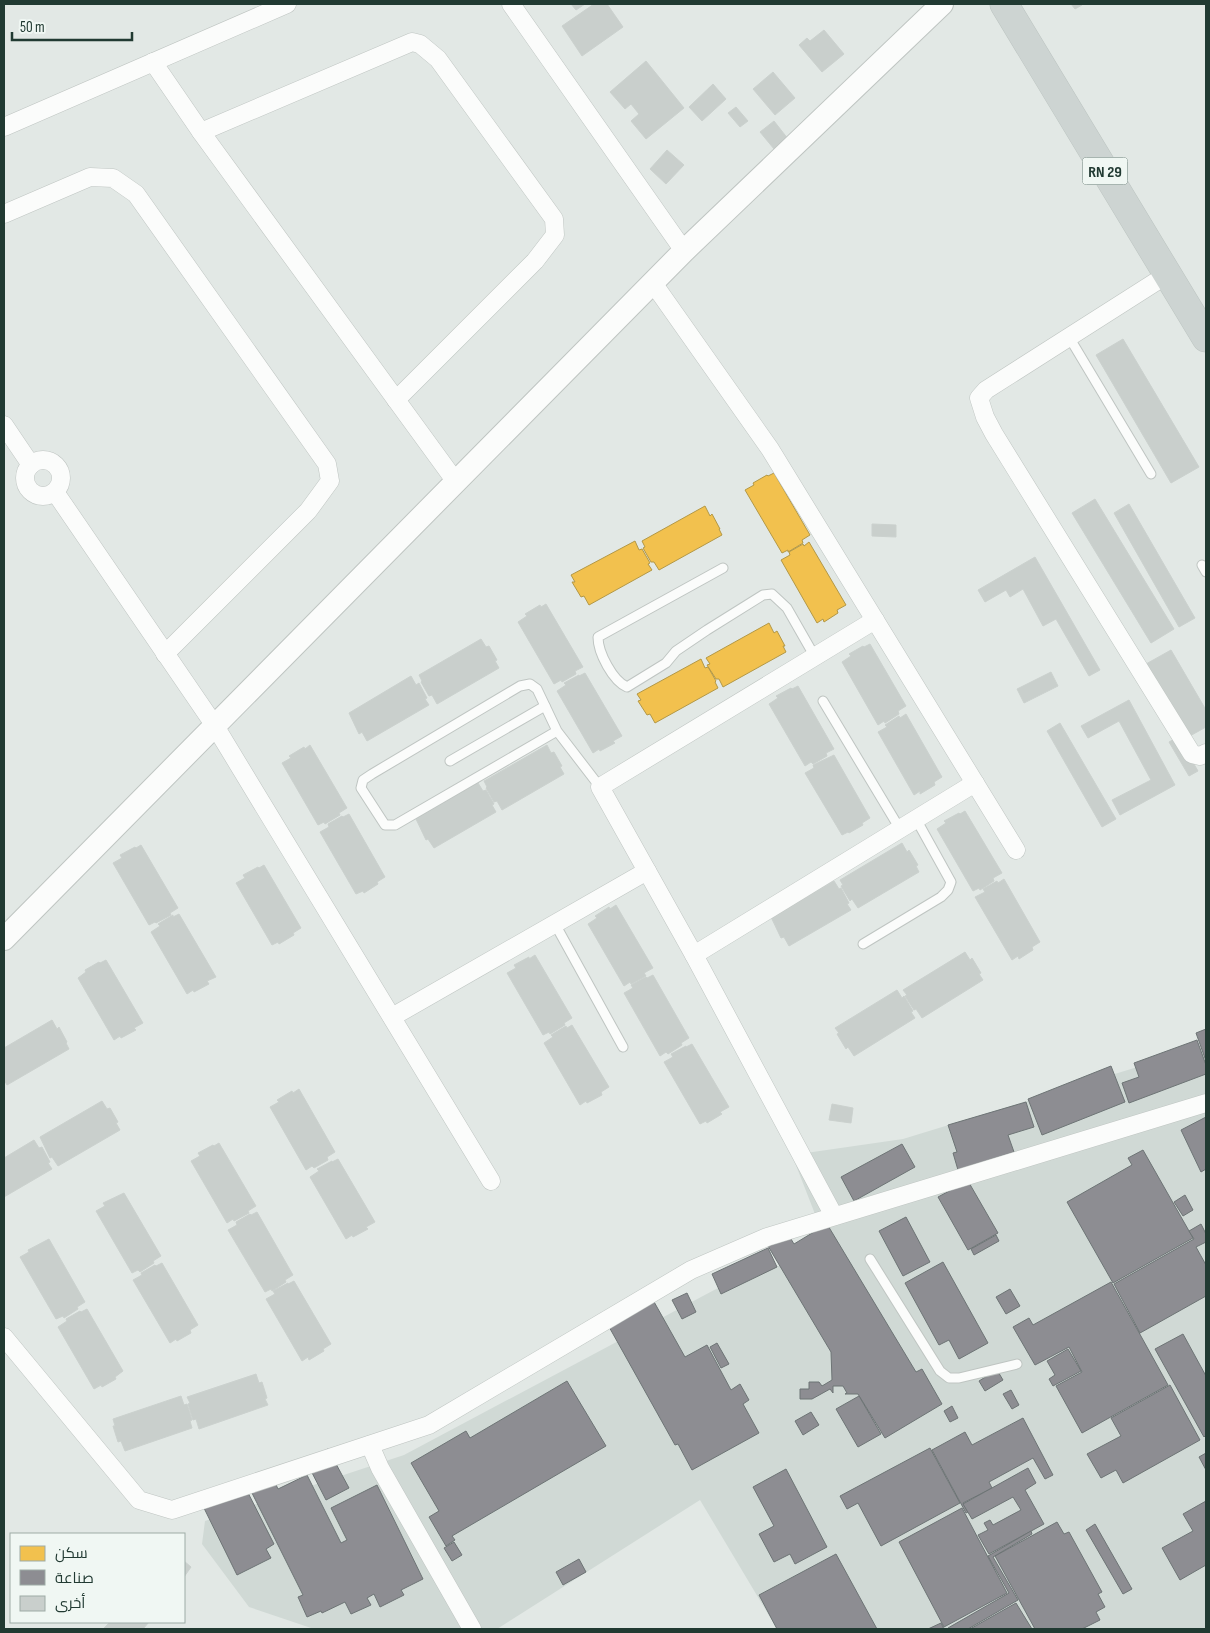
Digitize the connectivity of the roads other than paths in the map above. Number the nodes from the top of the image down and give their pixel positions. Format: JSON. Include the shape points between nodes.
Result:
{"nodes":[{"id":1,"x":287,"y":4,"type":"edge"},
{"id":2,"x":511,"y":4,"type":"edge"},
{"id":3,"x":942,"y":4,"type":"edge"},
{"id":4,"x":1004,"y":4,"type":"edge"},
{"id":5,"x":153,"y":62,"type":"junction"},
{"id":6,"x":4,"y":127,"type":"edge"},
{"id":7,"x":201,"y":132,"type":"junction"},
{"id":8,"x":4,"y":214,"type":"edge"},
{"id":9,"x":684,"y":251,"type":"junction"},
{"id":10,"x":1168,"y":274,"type":"junction"},
{"id":11,"x":653,"y":283,"type":"junction"},
{"id":12,"x":1068,"y":338,"type":"junction"},
{"id":13,"x":1206,"y":338,"type":"edge"},
{"id":14,"x":396,"y":400,"type":"junction"},
{"id":15,"x":4,"y":425,"type":"edge"},
{"id":16,"x":31,"y":465,"type":"junction"},
{"id":17,"x":1150,"y":474,"type":"dead end"},
{"id":18,"x":456,"y":482,"type":"junction"},
{"id":19,"x":55,"y":492,"type":"junction"},
{"id":20,"x":723,"y":568,"type":"dead end"},
{"id":21,"x":875,"y":620,"type":"junction"},
{"id":22,"x":166,"y":654,"type":"junction"},
{"id":23,"x":815,"y":657,"type":"junction"},
{"id":24,"x":823,"y":700,"type":"dead end"},
{"id":25,"x":545,"y":706,"type":"junction"},
{"id":26,"x":215,"y":726,"type":"junction"},
{"id":27,"x":557,"y":731,"type":"junction"},
{"id":28,"x":1206,"y":753,"type":"edge"},
{"id":29,"x":450,"y":761,"type":"dead end"},
{"id":30,"x":975,"y":783,"type":"junction"},
{"id":31,"x":600,"y":787,"type":"junction"},
{"id":32,"x":916,"y":819,"type":"junction"},
{"id":33,"x":900,"y":828,"type":"junction"},
{"id":34,"x":1016,"y":850,"type":"dead end"},
{"id":35,"x":647,"y":871,"type":"junction"},
{"id":36,"x":555,"y":924,"type":"junction"},
{"id":37,"x":4,"y":939,"type":"edge"},
{"id":38,"x":863,"y":944,"type":"dead end"},
{"id":39,"x":694,"y":955,"type":"junction"},
{"id":40,"x":392,"y":1017,"type":"junction"},
{"id":41,"x":623,"y":1047,"type":"dead end"},
{"id":42,"x":1206,"y":1103,"type":"edge"},
{"id":43,"x":491,"y":1181,"type":"dead end"},
{"id":44,"x":834,"y":1216,"type":"junction"},
{"id":45,"x":870,"y":1259,"type":"dead end"},
{"id":46,"x":4,"y":1337,"type":"edge"},
{"id":47,"x":1017,"y":1364,"type":"dead end"},
{"id":48,"x":370,"y":1445,"type":"junction"},
{"id":49,"x":472,"y":1629,"type":"edge"}],
"edges":[{"from":1,"to":5,"type":"street"},
{"from":2,"to":9,"type":"street"},
{"from":3,"to":9,"type":"street"},
{"from":4,"to":10,"type":"main road","number":"RN 29"},
{"from":5,"to":6,"type":"street"},
{"from":5,"to":7,"type":"street"},
{"from":7,"to":14,"type":"street"},
{"from":7,"to":14,"type":"street","via":[[412,42],[420,44],[438,59],[554,219],[555,236]]},
{"from":8,"to":22,"type":"street","via":[[90,177],[113,178],[136,194],[328,464],[330,481],[308,511]]},
{"from":9,"to":11,"type":"street"},
{"from":10,"to":12,"type":"street"},
{"from":10,"to":13,"type":"main road","number":"RN 29"},
{"from":11,"to":18,"type":"street"},
{"from":11,"to":21,"type":"street","via":[[770,449]]},
{"from":12,"to":17,"type":"lane"},
{"from":12,"to":28,"type":"street","via":[[986,390],[980,398],[985,417],[1192,754],[1200,756]]},
{"from":14,"to":18,"type":"street"},
{"from":15,"to":16,"type":"street"},
{"from":16,"to":19,"type":"street","via":[[26,473],[30,490],[38,496]]},
{"from":16,"to":19,"type":"street","via":[[40,460],[57,466],[61,484]]},
{"from":18,"to":26,"type":"street"},
{"from":19,"to":22,"type":"street"},
{"from":20,"to":23,"type":"lane","via":[[598,638],[603,658],[621,684],[628,687],[637,682],[666,663],[676,651],[763,595],[772,594],[787,608]]},
{"from":21,"to":23,"type":"street"},
{"from":21,"to":30,"type":"street"},
{"from":22,"to":26,"type":"street"},
{"from":23,"to":31,"type":"street"},
{"from":24,"to":33,"type":"lane"},
{"from":25,"to":27,"type":"lane"},
{"from":25,"to":27,"type":"lane","via":[[537,689],[530,684],[520,686],[372,774],[363,780],[361,788],[385,825],[395,825]]},
{"from":25,"to":29,"type":"lane"},
{"from":26,"to":37,"type":"street"},
{"from":26,"to":40,"type":"street"},
{"from":27,"to":31,"type":"lane"},
{"from":30,"to":32,"type":"street"},
{"from":30,"to":34,"type":"street"},
{"from":31,"to":35,"type":"street"},
{"from":32,"to":33,"type":"street"},
{"from":32,"to":38,"type":"lane","via":[[950,882],[948,890]]},
{"from":33,"to":39,"type":"street"},
{"from":35,"to":36,"type":"street"},
{"from":35,"to":39,"type":"street"},
{"from":36,"to":40,"type":"street"},
{"from":36,"to":41,"type":"lane"},
{"from":39,"to":44,"type":"street"},
{"from":40,"to":43,"type":"street"},
{"from":42,"to":44,"type":"street"},
{"from":44,"to":48,"type":"street","via":[[767,1237],[691,1270],[429,1425]]},
{"from":45,"to":47,"type":"lane","via":[[940,1371],[949,1378]]},
{"from":46,"to":48,"type":"street","via":[[139,1500],[172,1510]]},
{"from":48,"to":49,"type":"street"}]}
